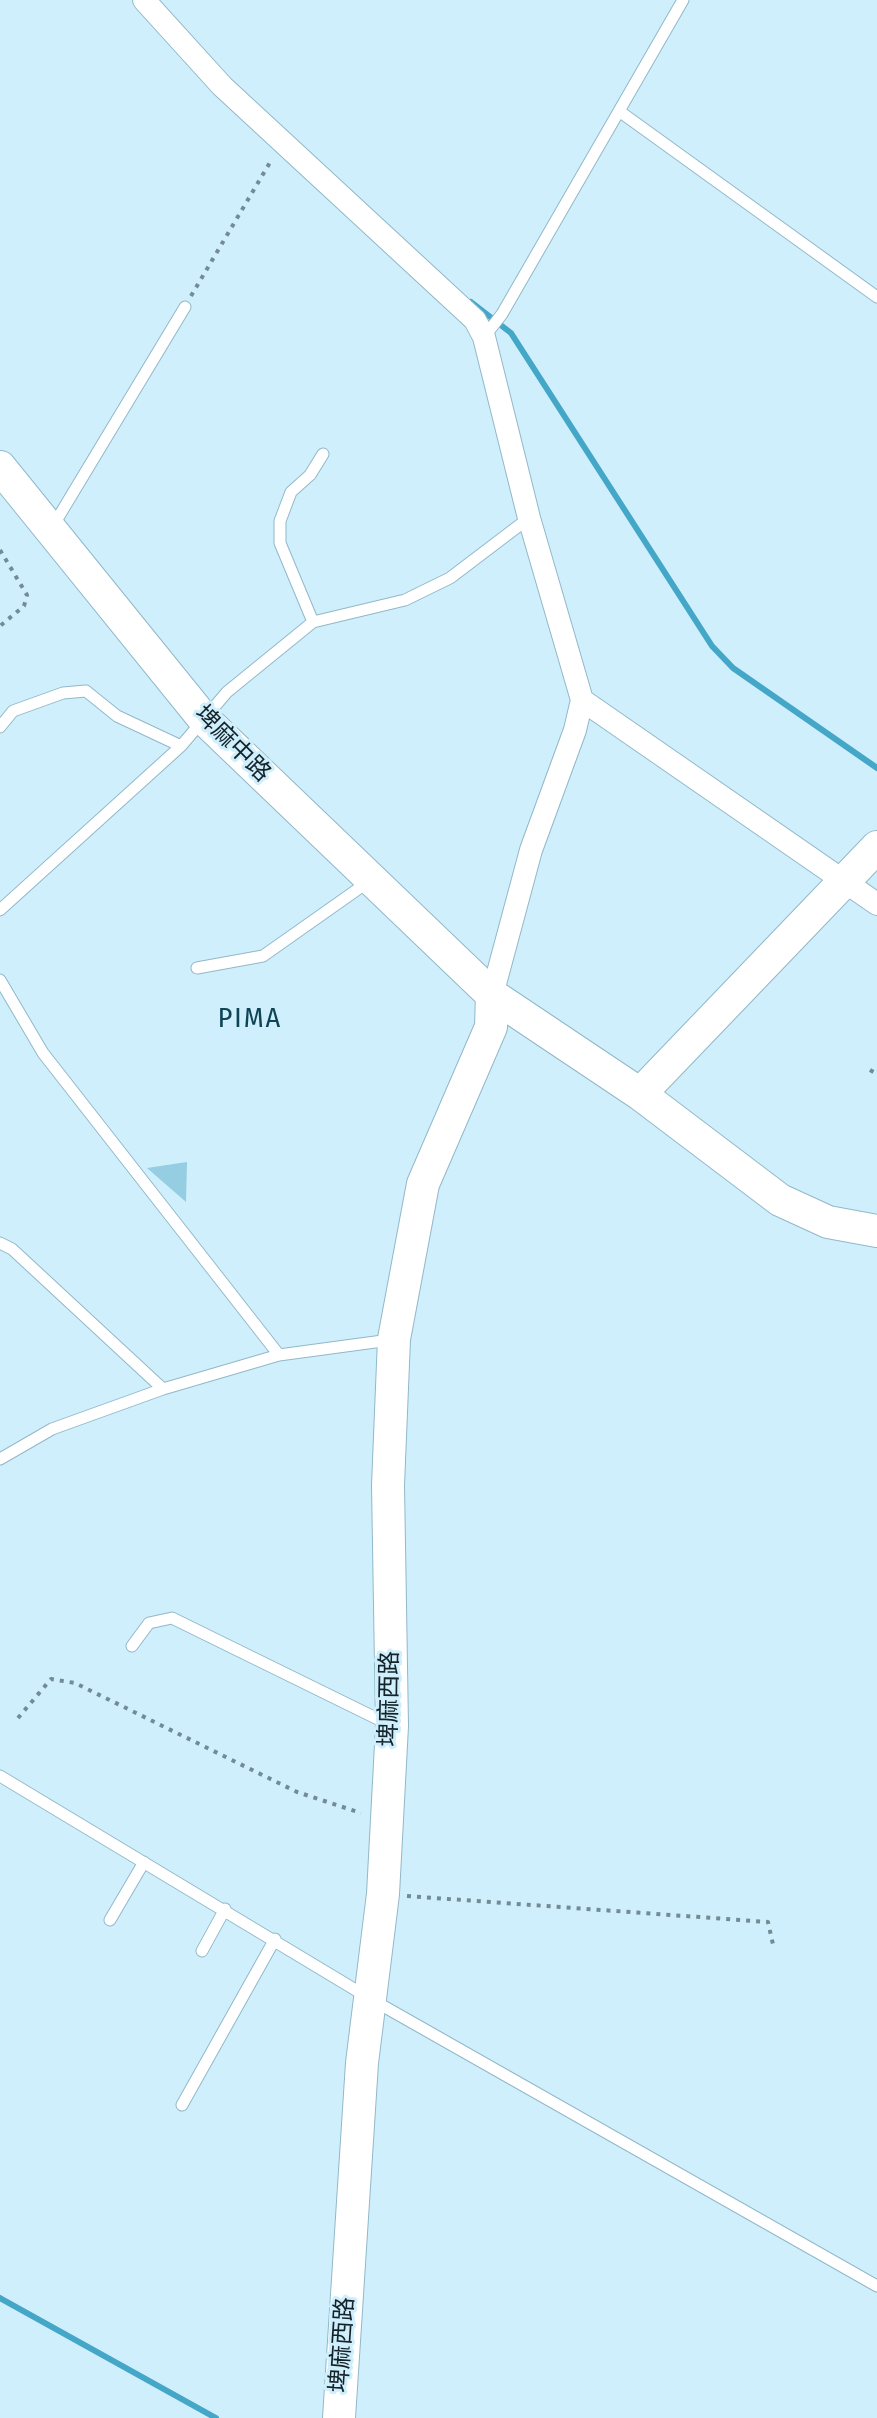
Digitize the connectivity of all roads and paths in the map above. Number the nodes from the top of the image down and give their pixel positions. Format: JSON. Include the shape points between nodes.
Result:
{"nodes":[{"id":1,"x":144,"y":0,"type":"edge"},
{"id":2,"x":683,"y":0,"type":"edge"},
{"id":3,"x":619,"y":111,"type":"junction"},
{"id":4,"x":281,"y":143,"type":"junction"},
{"id":5,"x":877,"y":297,"type":"edge"},
{"id":6,"x":185,"y":307,"type":"joint"},
{"id":7,"x":484,"y":337,"type":"junction"},
{"id":8,"x":323,"y":454,"type":"dead end"},
{"id":9,"x":0,"y":467,"type":"edge"},
{"id":10,"x":529,"y":518,"type":"junction"},
{"id":11,"x":52,"y":528,"type":"junction"},
{"id":12,"x":0,"y":550,"type":"edge"},
{"id":13,"x":313,"y":622,"type":"junction"},
{"id":14,"x":0,"y":626,"type":"edge"},
{"id":15,"x":582,"y":700,"type":"junction"},
{"id":16,"x":203,"y":718,"type":"junction"},
{"id":17,"x":0,"y":727,"type":"edge"},
{"id":18,"x":181,"y":746,"type":"junction"},
{"id":19,"x":877,"y":847,"type":"edge"},
{"id":20,"x":371,"y":879,"type":"junction"},
{"id":21,"x":843,"y":881,"type":"junction"},
{"id":22,"x":877,"y":904,"type":"edge"},
{"id":23,"x":0,"y":910,"type":"edge"},
{"id":24,"x":197,"y":968,"type":"dead end"},
{"id":25,"x":0,"y":980,"type":"edge"},
{"id":26,"x":492,"y":995,"type":"junction"},
{"id":27,"x":870,"y":1070,"type":"dead end"},
{"id":28,"x":877,"y":1074,"type":"edge"},
{"id":29,"x":640,"y":1094,"type":"junction"},
{"id":30,"x":877,"y":1231,"type":"edge"},
{"id":31,"x":0,"y":1243,"type":"edge"},
{"id":32,"x":394,"y":1339,"type":"junction"},
{"id":33,"x":279,"y":1355,"type":"junction"},
{"id":34,"x":163,"y":1389,"type":"junction"},
{"id":35,"x":0,"y":1459,"type":"edge"},
{"id":36,"x":132,"y":1646,"type":"dead end"},
{"id":37,"x":18,"y":1718,"type":"dead end"},
{"id":38,"x":392,"y":1726,"type":"junction"},
{"id":39,"x":0,"y":1776,"type":"edge"},
{"id":40,"x":384,"y":1821,"type":"junction"},
{"id":41,"x":144,"y":1862,"type":"junction"},
{"id":42,"x":383,"y":1894,"type":"junction"},
{"id":43,"x":225,"y":1909,"type":"junction"},
{"id":44,"x":110,"y":1920,"type":"dead end"},
{"id":45,"x":275,"y":1939,"type":"junction"},
{"id":46,"x":774,"y":1949,"type":"dead end"},
{"id":47,"x":202,"y":1951,"type":"dead end"},
{"id":48,"x":369,"y":1998,"type":"junction"},
{"id":49,"x":182,"y":2105,"type":"dead end"},
{"id":50,"x":877,"y":2286,"type":"edge"},
{"id":51,"x":339,"y":2418,"type":"edge"}],
"edges":[{"from":1,"to":4,"type":"street"},
{"from":2,"to":3,"type":"lane"},
{"from":3,"to":5,"type":"lane"},
{"from":3,"to":7,"type":"lane"},
{"from":4,"to":6,"type":"path"},
{"from":4,"to":7,"type":"street","via":[[475,320]]},
{"from":6,"to":11,"type":"lane"},
{"from":7,"to":10,"type":"street"},
{"from":8,"to":13,"type":"lane","via":[[291,492],[280,521],[280,543]]},
{"from":9,"to":11,"type":"street","name":"埤麻中路"},
{"from":10,"to":13,"type":"lane","via":[[450,578],[405,600]]},
{"from":10,"to":15,"type":"street"},
{"from":11,"to":16,"type":"street","name":"埤麻中路"},
{"from":12,"to":14,"type":"path","via":[[27,595],[24,606]]},
{"from":13,"to":16,"type":"lane"},
{"from":15,"to":21,"type":"street"},
{"from":15,"to":26,"type":"street","via":[[531,850]]},
{"from":16,"to":18,"type":"lane"},
{"from":16,"to":20,"type":"street","name":"埤麻中路"},
{"from":17,"to":18,"type":"lane","via":[[13,711],[63,693],[86,691],[117,716]]},
{"from":18,"to":23,"type":"lane"},
{"from":19,"to":21,"type":"street"},
{"from":20,"to":24,"type":"lane","via":[[263,956]]},
{"from":20,"to":26,"type":"street","name":"埤麻中路"},
{"from":21,"to":22,"type":"street"},
{"from":21,"to":29,"type":"street"},
{"from":25,"to":33,"type":"lane","via":[[43,1053]]},
{"from":26,"to":29,"type":"street","name":"埤麻中路"},
{"from":26,"to":32,"type":"street","name":"埤麻西路","via":[[491,1027],[423,1184]]},
{"from":27,"to":28,"type":"path"},
{"from":29,"to":30,"type":"street","name":"埤麻中路","via":[[780,1200],[828,1222]]},
{"from":31,"to":34,"type":"lane"},
{"from":32,"to":33,"type":"lane"},
{"from":32,"to":38,"type":"street","name":"埤麻西路","via":[[388,1485]]},
{"from":33,"to":34,"type":"lane"},
{"from":34,"to":35,"type":"lane","via":[[52,1429]]},
{"from":36,"to":38,"type":"lane","via":[[149,1623],[172,1618]]},
{"from":37,"to":40,"type":"path","via":[[51,1679],[75,1683],[297,1792]]},
{"from":38,"to":40,"type":"street","name":"埤麻西路"},
{"from":39,"to":41,"type":"lane"},
{"from":40,"to":42,"type":"street","name":"埤麻西路"},
{"from":41,"to":43,"type":"lane"},
{"from":41,"to":44,"type":"lane"},
{"from":42,"to":46,"type":"path","via":[[768,1922]]},
{"from":42,"to":48,"type":"street","name":"埤麻西路"},
{"from":43,"to":45,"type":"lane"},
{"from":43,"to":47,"type":"lane"},
{"from":45,"to":48,"type":"lane"},
{"from":45,"to":49,"type":"lane"},
{"from":48,"to":50,"type":"lane"},
{"from":48,"to":51,"type":"street","name":"埤麻西路"}]}
